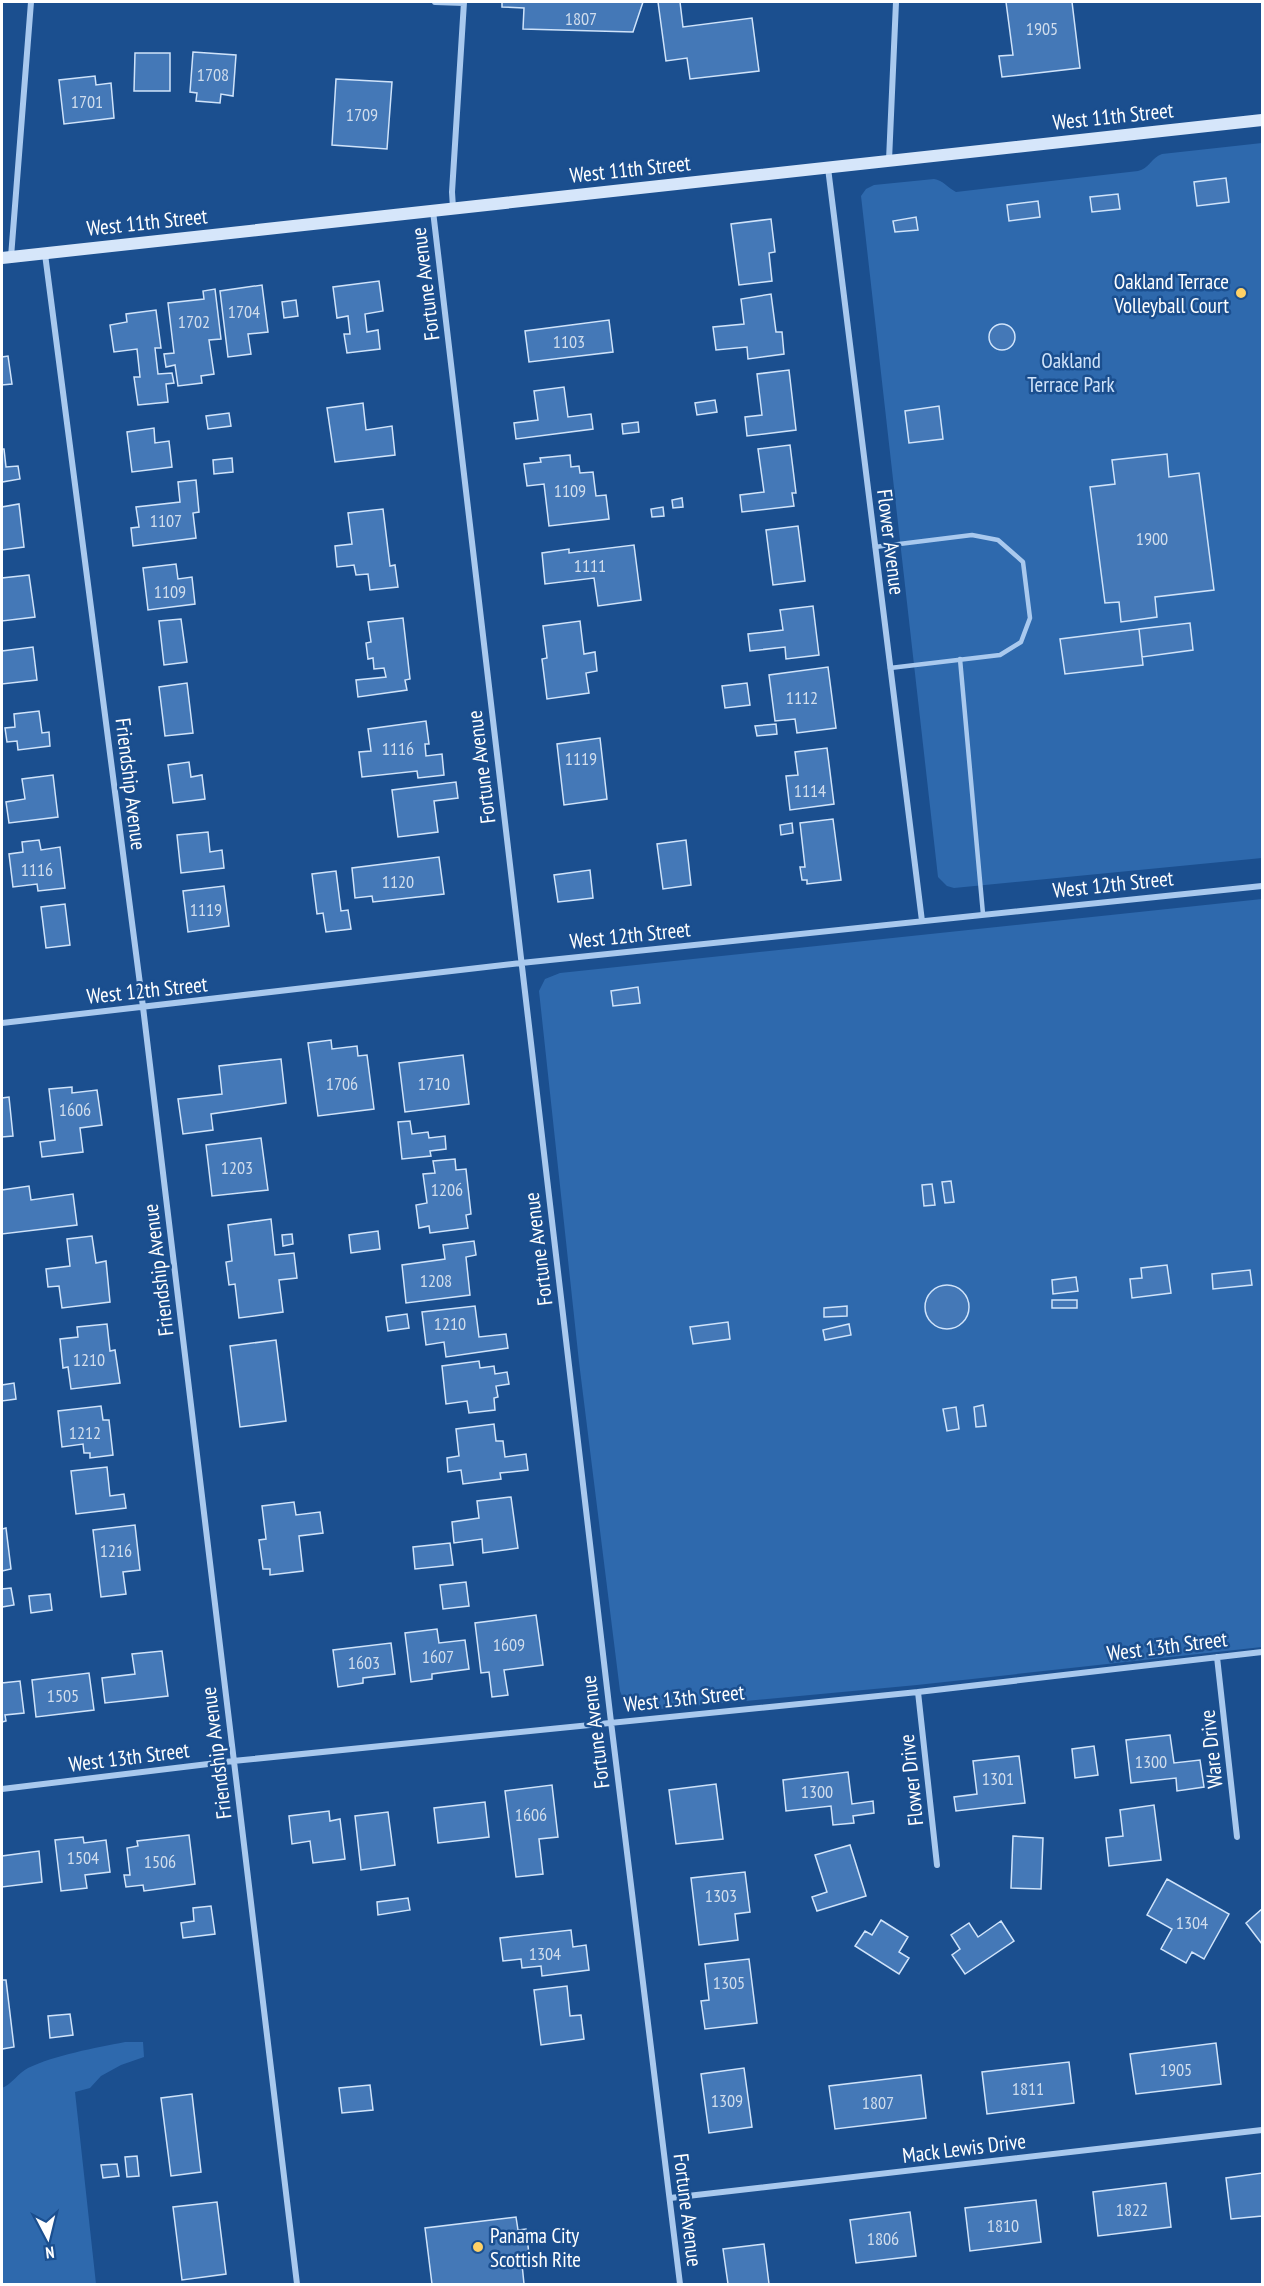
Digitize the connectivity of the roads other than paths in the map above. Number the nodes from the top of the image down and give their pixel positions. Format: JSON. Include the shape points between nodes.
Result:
{"nodes":[{"id":1,"x":31,"y":2,"type":"edge"},
{"id":2,"x":435,"y":2,"type":"edge"},
{"id":3,"x":464,"y":2,"type":"edge"},
{"id":4,"x":896,"y":2,"type":"edge"},
{"id":5,"x":1263,"y":120,"type":"edge"},
{"id":6,"x":889,"y":160,"type":"junction"},
{"id":7,"x":828,"y":168,"type":"junction"},
{"id":8,"x":453,"y":208,"type":"junction"},
{"id":9,"x":433,"y":210,"type":"junction"},
{"id":10,"x":45,"y":253,"type":"junction"},
{"id":11,"x":6,"y":258,"type":"edge"},
{"id":12,"x":875,"y":547,"type":"junction"},
{"id":13,"x":960,"y":659,"type":"junction"},
{"id":14,"x":890,"y":668,"type":"junction"},
{"id":15,"x":1263,"y":886,"type":"edge"},
{"id":16,"x":983,"y":914,"type":"junction"},
{"id":17,"x":922,"y":921,"type":"junction"},
{"id":18,"x":521,"y":963,"type":"junction"},
{"id":19,"x":143,"y":1007,"type":"junction"},
{"id":20,"x":2,"y":1023,"type":"edge"},
{"id":21,"x":1263,"y":1652,"type":"edge"},
{"id":22,"x":1217,"y":1657,"type":"junction"},
{"id":23,"x":918,"y":1692,"type":"junction"},
{"id":24,"x":611,"y":1722,"type":"junction"},
{"id":25,"x":233,"y":1761,"type":"junction"},
{"id":26,"x":2,"y":1789,"type":"edge"},
{"id":27,"x":1237,"y":1837,"type":"dead end"},
{"id":28,"x":937,"y":1865,"type":"dead end"},
{"id":29,"x":1263,"y":2130,"type":"edge"},
{"id":30,"x":670,"y":2198,"type":"junction"},
{"id":31,"x":297,"y":2284,"type":"edge"},
{"id":32,"x":680,"y":2284,"type":"edge"}],
"edges":[{"from":1,"to":11,"type":"street"},
{"from":2,"to":3,"type":"street"},
{"from":3,"to":8,"type":"street","name":"Fortune Avenue"},
{"from":4,"to":6,"type":"street"},
{"from":5,"to":6,"type":"main road","name":"West 11th Street"},
{"from":6,"to":7,"type":"main road","name":"West 11th Street"},
{"from":7,"to":8,"type":"main road","name":"West 11th Street"},
{"from":7,"to":12,"type":"street","name":"Flower Avenue"},
{"from":8,"to":9,"type":"main road","name":"West 11th Street"},
{"from":9,"to":10,"type":"main road","name":"West 11th Street"},
{"from":9,"to":18,"type":"street","name":"Fortune Avenue"},
{"from":10,"to":11,"type":"main road","name":"West 11th Street"},
{"from":10,"to":19,"type":"street","name":"Friendship Avenue"},
{"from":12,"to":13,"type":"lane","via":[[972,536],[998,540],[1023,561],[1030,618],[1022,642],[1000,654]]},
{"from":12,"to":14,"type":"street","name":"Flower Avenue"},
{"from":13,"to":14,"type":"lane"},
{"from":13,"to":16,"type":"lane"},
{"from":14,"to":17,"type":"street","name":"Flower Avenue"},
{"from":15,"to":16,"type":"street","name":"West 12th Street"},
{"from":16,"to":17,"type":"street","name":"West 12th Street"},
{"from":17,"to":18,"type":"street","name":"West 12th Street"},
{"from":18,"to":19,"type":"street","name":"West 12th Street"},
{"from":18,"to":24,"type":"street","name":"Fortune Avenue"},
{"from":19,"to":20,"type":"street","name":"West 12th Street"},
{"from":19,"to":25,"type":"street","name":"Friendship Avenue"},
{"from":21,"to":22,"type":"street","name":"West 13th Street"},
{"from":22,"to":23,"type":"street","name":"West 13th Street"},
{"from":22,"to":27,"type":"street","name":"Ware Drive"},
{"from":23,"to":24,"type":"street","name":"West 13th Street"},
{"from":23,"to":28,"type":"street","name":"Flower Drive"},
{"from":24,"to":25,"type":"street","name":"West 13th Street"},
{"from":24,"to":30,"type":"street","name":"Fortune Avenue"},
{"from":25,"to":26,"type":"street","name":"West 13th Street"},
{"from":25,"to":31,"type":"street","name":"Friendship Avenue"},
{"from":29,"to":30,"type":"street","name":"Mack Lewis Drive"},
{"from":30,"to":32,"type":"street","name":"Fortune Avenue"}]}
